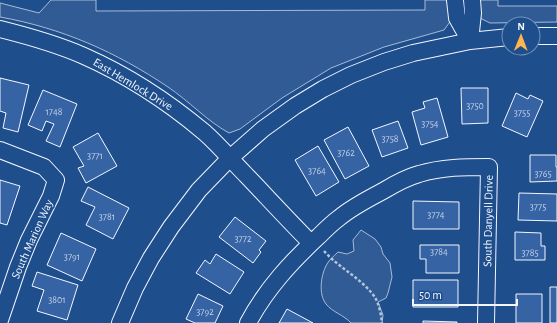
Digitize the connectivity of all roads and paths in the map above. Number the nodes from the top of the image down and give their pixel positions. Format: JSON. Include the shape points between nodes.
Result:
{"nodes":[{"id":1,"x":455,"y":0,"type":"edge"},
{"id":2,"x":472,"y":0,"type":"edge"},
{"id":3,"x":0,"y":30,"type":"edge"},
{"id":4,"x":541,"y":36,"type":"edge"},
{"id":5,"x":557,"y":36,"type":"edge"},
{"id":6,"x":501,"y":38,"type":"edge"},
{"id":7,"x":470,"y":41,"type":"junction"},
{"id":8,"x":0,"y":150,"type":"edge"},
{"id":9,"x":230,"y":158,"type":"junction"},
{"id":10,"x":313,"y":242,"type":"junction"},
{"id":11,"x":0,"y":320,"type":"edge"},
{"id":12,"x":120,"y":323,"type":"edge"},
{"id":13,"x":248,"y":323,"type":"edge"},
{"id":14,"x":382,"y":323,"type":"edge"},
{"id":15,"x":486,"y":323,"type":"edge"}],
"edges":[{"from":1,"to":7,"type":"street","via":[[458,18]]},
{"from":2,"to":7,"type":"street"},
{"from":3,"to":9,"type":"street","name":"East Hemlock Drive","via":[[55,45],[118,72],[174,108]]},
{"from":4,"to":5,"type":"street"},
{"from":6,"to":7,"type":"street"},
{"from":7,"to":9,"type":"street","via":[[413,53],[351,75],[295,106],[263,129]]},
{"from":8,"to":11,"type":"street","name":"South Marion Way","via":[[44,167],[56,180],[18,267]]},
{"from":9,"to":10,"type":"street","name":"East Hemlock Drive"},
{"from":9,"to":12,"type":"street","via":[[199,190],[171,227],[135,288]]},
{"from":10,"to":13,"type":"street","via":[[268,290]]},
{"from":10,"to":14,"type":"path","via":[[364,284],[374,297]]},
{"from":10,"to":15,"type":"street","name":"South Danyell Drive","via":[[339,217],[366,200],[418,174],[454,167],[488,167]]}]}
